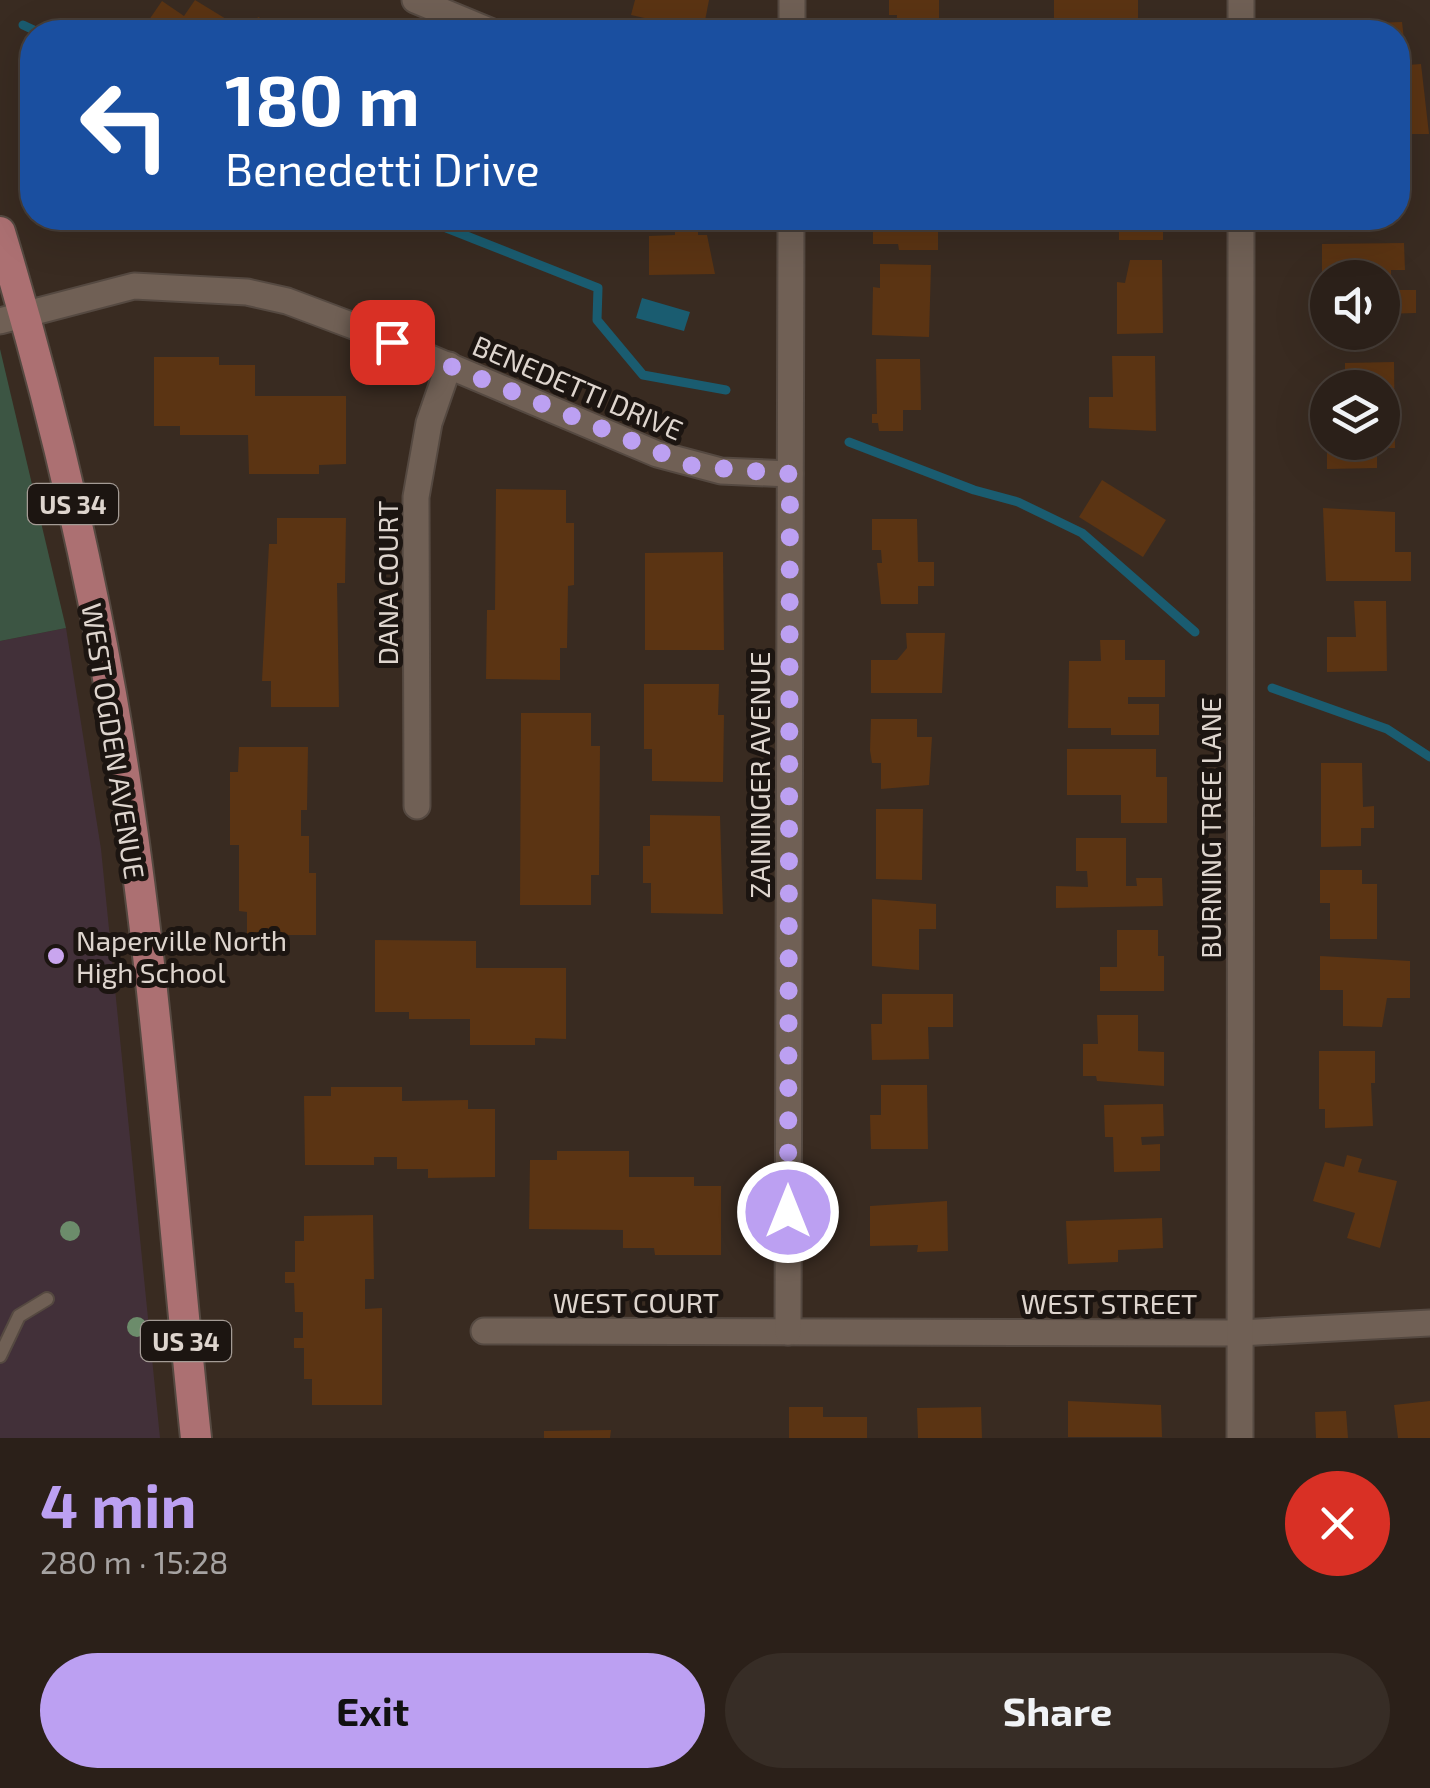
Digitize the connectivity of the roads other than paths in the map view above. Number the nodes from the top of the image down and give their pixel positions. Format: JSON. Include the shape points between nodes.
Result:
{"nodes":[{"id":1,"x":416,"y":0,"type":"edge"},
{"id":2,"x":464,"y":20,"type":"edge"},
{"id":3,"x":791,"y":230,"type":"edge"},
{"id":4,"x":1241,"y":230,"type":"edge"},
{"id":5,"x":0,"y":232,"type":"edge"},
{"id":6,"x":13,"y":318,"type":"edge"},
{"id":7,"x":449,"y":366,"type":"junction"},
{"id":8,"x":790,"y":474,"type":"junction"},
{"id":9,"x":417,"y":806,"type":"dead end"},
{"id":10,"x":46,"y":1299,"type":"dead end"},
{"id":11,"x":1430,"y":1323,"type":"edge"},
{"id":12,"x":484,"y":1331,"type":"dead end"},
{"id":13,"x":788,"y":1332,"type":"junction"},
{"id":14,"x":1239,"y":1333,"type":"junction"},
{"id":15,"x":0,"y":1356,"type":"edge"},
{"id":16,"x":196,"y":1438,"type":"edge"},
{"id":17,"x":1240,"y":1438,"type":"edge"}],
"edges":[{"from":1,"to":2,"type":"street"},
{"from":3,"to":8,"type":"street","name":"ZAININGER AVENUE"},
{"from":4,"to":14,"type":"street","name":"BURNING TREE LANE"},
{"from":5,"to":6,"type":"main road","name":"WEST OGDEN AVENUE","number":"US 34"},
{"from":6,"to":7,"type":"street","name":"BENEDETTI DRIVE","via":[[134,286],[246,292],[286,301]]},
{"from":6,"to":16,"type":"main road","name":"WEST OGDEN AVENUE","number":"US 34","via":[[78,521],[114,714]]},
{"from":7,"to":8,"type":"street","name":"BENEDETTI DRIVE","via":[[693,466]]},
{"from":7,"to":9,"type":"street","name":"DANA COURT","via":[[428,424],[416,498]]},
{"from":8,"to":13,"type":"street","name":"ZAININGER AVENUE"},
{"from":10,"to":15,"type":"lane","via":[[20,1316]]},
{"from":11,"to":14,"type":"street","name":"WEST STREET"},
{"from":12,"to":13,"type":"street","name":"WEST COURT"},
{"from":13,"to":14,"type":"street","name":"WEST STREET"},
{"from":14,"to":17,"type":"street","name":"BURNING TREE LANE"}]}
